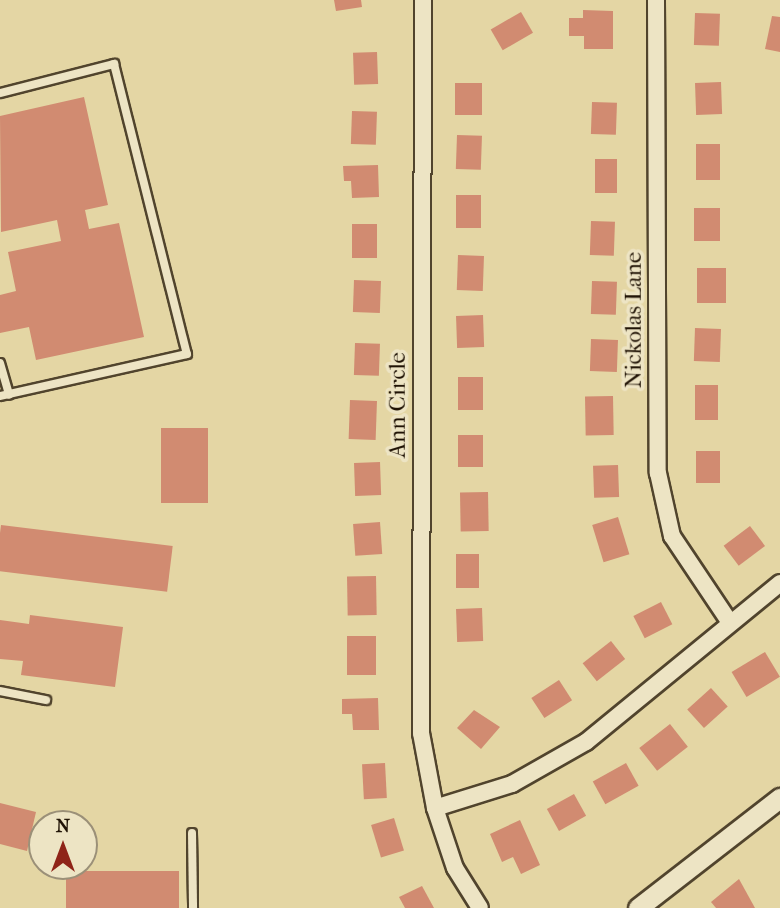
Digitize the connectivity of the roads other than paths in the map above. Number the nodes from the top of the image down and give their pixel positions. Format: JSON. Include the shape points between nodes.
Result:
{"nodes":[{"id":1,"x":423,"y":0,"type":"edge"},
{"id":2,"x":656,"y":0,"type":"edge"},
{"id":3,"x":0,"y":93,"type":"edge"},
{"id":4,"x":0,"y":363,"type":"edge"},
{"id":5,"x":4,"y":396,"type":"edge"},
{"id":6,"x":780,"y":583,"type":"edge"},
{"id":7,"x":729,"y":621,"type":"junction"},
{"id":8,"x":0,"y":691,"type":"edge"},
{"id":9,"x":46,"y":700,"type":"dead end"},
{"id":10,"x":780,"y":798,"type":"edge"},
{"id":11,"x":435,"y":808,"type":"junction"},
{"id":12,"x":192,"y":833,"type":"dead end"},
{"id":13,"x":193,"y":908,"type":"edge"},
{"id":14,"x":480,"y":908,"type":"edge"},
{"id":15,"x":638,"y":908,"type":"edge"}],
"edges":[{"from":1,"to":11,"type":"street","name":"Ann Circle","via":[[421,733]]},
{"from":2,"to":7,"type":"street","name":"Nickolas Lane","via":[[658,473],[671,536]]},
{"from":3,"to":5,"type":"lane","via":[[114,64],[187,354]]},
{"from":4,"to":5,"type":"lane"},
{"from":6,"to":7,"type":"street"},
{"from":7,"to":11,"type":"street","via":[[586,742],[512,784]]},
{"from":8,"to":9,"type":"lane"},
{"from":10,"to":15,"type":"street"},
{"from":11,"to":14,"type":"street","name":"Ann Circle","via":[[455,868]]},
{"from":12,"to":13,"type":"lane"}]}
